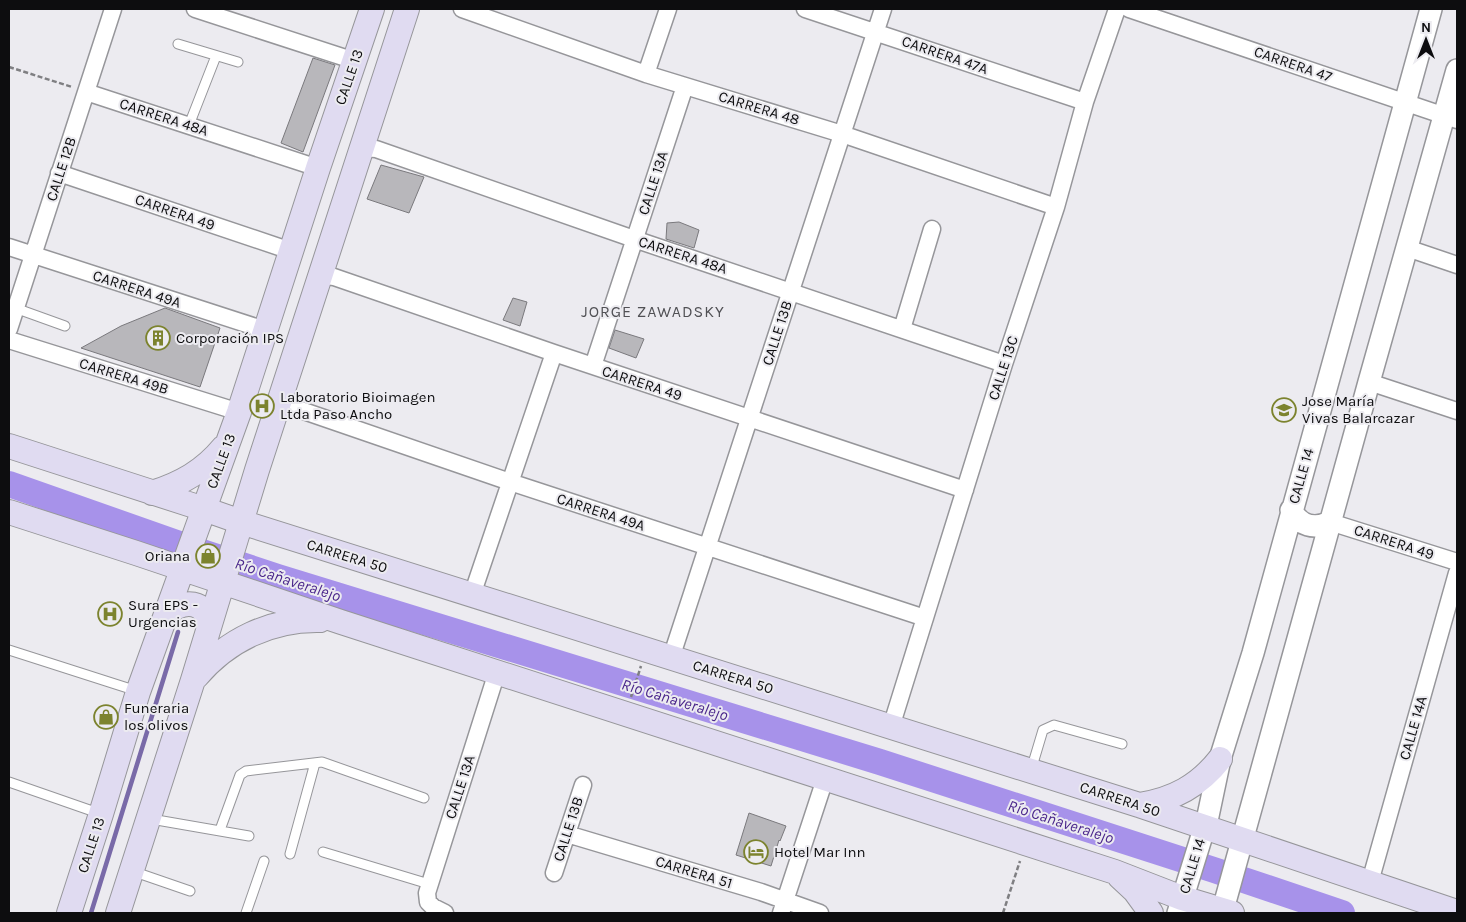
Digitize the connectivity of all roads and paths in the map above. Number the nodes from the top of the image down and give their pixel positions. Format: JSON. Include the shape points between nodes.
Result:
{"nodes":[{"id":1,"x":113,"y":9,"type":"edge"},
{"id":2,"x":195,"y":9,"type":"edge"},
{"id":3,"x":372,"y":9,"type":"edge"},
{"id":4,"x":407,"y":9,"type":"edge"},
{"id":5,"x":462,"y":9,"type":"edge"},
{"id":6,"x":668,"y":9,"type":"edge"},
{"id":7,"x":805,"y":9,"type":"edge"},
{"id":8,"x":883,"y":9,"type":"edge"},
{"id":9,"x":1117,"y":9,"type":"edge"},
{"id":10,"x":1129,"y":9,"type":"edge"},
{"id":11,"x":1431,"y":9,"type":"edge"},
{"id":12,"x":875,"y":32,"type":"junction"},
{"id":13,"x":178,"y":44,"type":"dead end"},
{"id":14,"x":216,"y":56,"type":"junction"},
{"id":15,"x":355,"y":61,"type":"junction"},
{"id":16,"x":238,"y":62,"type":"dead end"},
{"id":17,"x":9,"y":67,"type":"edge"},
{"id":18,"x":1457,"y":70,"type":"edge"},
{"id":19,"x":646,"y":74,"type":"junction"},
{"id":20,"x":685,"y":86,"type":"junction"},
{"id":21,"x":86,"y":92,"type":"junction"},
{"id":22,"x":1086,"y":102,"type":"junction"},
{"id":23,"x":1405,"y":102,"type":"junction"},
{"id":24,"x":1451,"y":118,"type":"edge"},
{"id":25,"x":189,"y":125,"type":"junction"},
{"id":26,"x":842,"y":134,"type":"junction"},
{"id":27,"x":362,"y":148,"type":"junction"},
{"id":28,"x":318,"y":168,"type":"junction"},
{"id":29,"x":59,"y":173,"type":"junction"},
{"id":30,"x":352,"y":179,"type":"junction"},
{"id":31,"x":1056,"y":207,"type":"junction"},
{"id":32,"x":932,"y":229,"type":"dead end"},
{"id":33,"x":634,"y":239,"type":"junction"},
{"id":34,"x":9,"y":246,"type":"edge"},
{"id":35,"x":1408,"y":248,"type":"junction"},
{"id":36,"x":291,"y":251,"type":"junction"},
{"id":37,"x":33,"y":254,"type":"junction"},
{"id":38,"x":1457,"y":265,"type":"edge"},
{"id":39,"x":320,"y":275,"type":"junction"},
{"id":40,"x":791,"y":291,"type":"junction"},
{"id":41,"x":15,"y":308,"type":"junction"},
{"id":42,"x":65,"y":326,"type":"dead end"},
{"id":43,"x":9,"y":329,"type":"edge"},
{"id":44,"x":902,"y":329,"type":"junction"},
{"id":45,"x":265,"y":330,"type":"junction"},
{"id":46,"x":9,"y":340,"type":"edge"},
{"id":47,"x":554,"y":353,"type":"junction"},
{"id":48,"x":1004,"y":364,"type":"junction"},
{"id":49,"x":593,"y":366,"type":"junction"},
{"id":50,"x":1369,"y":382,"type":"junction"},
{"id":51,"x":278,"y":406,"type":"junction"},
{"id":52,"x":1457,"y":411,"type":"edge"},
{"id":53,"x":239,"y":412,"type":"junction"},
{"id":54,"x":749,"y":418,"type":"junction"},
{"id":55,"x":228,"y":443,"type":"junction"},
{"id":56,"x":9,"y":446,"type":"edge"},
{"id":57,"x":257,"y":470,"type":"junction"},
{"id":58,"x":510,"y":482,"type":"junction"},
{"id":59,"x":965,"y":490,"type":"junction"},
{"id":60,"x":152,"y":493,"type":"junction"},
{"id":61,"x":1291,"y":510,"type":"junction"},
{"id":62,"x":9,"y":512,"type":"edge"},
{"id":63,"x":202,"y":515,"type":"junction"},
{"id":64,"x":1330,"y":522,"type":"junction"},
{"id":65,"x":239,"y":528,"type":"junction"},
{"id":66,"x":284,"y":536,"type":"junction"},
{"id":67,"x":708,"y":547,"type":"junction"},
{"id":68,"x":136,"y":553,"type":"junction"},
{"id":69,"x":1457,"y":562,"type":"edge"},
{"id":70,"x":185,"y":565,"type":"junction"},
{"id":71,"x":1457,"y":573,"type":"edge"},
{"id":72,"x":224,"y":578,"type":"junction"},
{"id":73,"x":472,"y":595,"type":"junction"},
{"id":74,"x":925,"y":618,"type":"junction"},
{"id":75,"x":165,"y":620,"type":"junction"},
{"id":76,"x":341,"y":622,"type":"junction"},
{"id":77,"x":210,"y":625,"type":"junction"},
{"id":78,"x":9,"y":650,"type":"edge"},
{"id":79,"x":671,"y":658,"type":"junction"},
{"id":80,"x":497,"y":672,"type":"junction"},
{"id":81,"x":637,"y":679,"type":"dead end"},
{"id":82,"x":193,"y":680,"type":"junction"},
{"id":83,"x":138,"y":692,"type":"junction"},
{"id":84,"x":630,"y":699,"type":"dead end"},
{"id":85,"x":891,"y":727,"type":"junction"},
{"id":86,"x":1122,"y":744,"type":"dead end"},
{"id":87,"x":1220,"y":759,"type":"junction"},
{"id":88,"x":315,"y":763,"type":"junction"},
{"id":89,"x":1031,"y":771,"type":"junction"},
{"id":90,"x":825,"y":779,"type":"junction"},
{"id":91,"x":9,"y":782,"type":"edge"},
{"id":92,"x":583,"y":785,"type":"dead end"},
{"id":93,"x":424,"y":798,"type":"dead end"},
{"id":94,"x":1139,"y":805,"type":"junction"},
{"id":95,"x":101,"y":814,"type":"junction"},
{"id":96,"x":148,"y":818,"type":"junction"},
{"id":97,"x":220,"y":830,"type":"junction"},
{"id":98,"x":1203,"y":830,"type":"junction"},
{"id":99,"x":566,"y":834,"type":"junction"},
{"id":100,"x":249,"y":836,"type":"dead end"},
{"id":101,"x":1241,"y":843,"type":"junction"},
{"id":102,"x":323,"y":852,"type":"dead end"},
{"id":103,"x":290,"y":854,"type":"dead end"},
{"id":104,"x":1020,"y":860,"type":"dead end"},
{"id":105,"x":264,"y":861,"type":"dead end"},
{"id":106,"x":131,"y":871,"type":"junction"},
{"id":107,"x":1115,"y":872,"type":"junction"},
{"id":108,"x":554,"y":873,"type":"dead end"},
{"id":109,"x":1370,"y":882,"type":"junction"},
{"id":110,"x":429,"y":884,"type":"junction"},
{"id":111,"x":190,"y":891,"type":"dead end"},
{"id":112,"x":1182,"y":900,"type":"edge"},
{"id":113,"x":783,"y":907,"type":"edge"},
{"id":114,"x":1225,"y":910,"type":"edge"},
{"id":115,"x":1457,"y":912,"type":"edge"},
{"id":116,"x":68,"y":913,"type":"edge"},
{"id":117,"x":118,"y":913,"type":"edge"},
{"id":118,"x":246,"y":913,"type":"edge"},
{"id":119,"x":445,"y":913,"type":"edge"},
{"id":120,"x":820,"y":913,"type":"edge"},
{"id":121,"x":1003,"y":913,"type":"edge"},
{"id":122,"x":1150,"y":913,"type":"edge"}],
"edges":[{"from":1,"to":21,"type":"street","name":"CALLE 12B"},
{"from":2,"to":15,"type":"street"},
{"from":3,"to":15,"type":"main road","name":"CALLE 13"},
{"from":4,"to":27,"type":"main road"},
{"from":5,"to":19,"type":"street","name":"CARRERA 48"},
{"from":6,"to":19,"type":"street"},
{"from":7,"to":12,"type":"street","name":"CARRERA 47A"},
{"from":8,"to":12,"type":"street","name":"CALLE 13B"},
{"from":9,"to":22,"type":"street","name":"CALLE 13C"},
{"from":10,"to":23,"type":"street","name":"CARRERA 47"},
{"from":11,"to":23,"type":"street","name":"CALLE 14"},
{"from":12,"to":22,"type":"street","name":"CARRERA 47A"},
{"from":12,"to":26,"type":"street","name":"CALLE 13B"},
{"from":13,"to":14,"type":"lane"},
{"from":14,"to":16,"type":"lane"},
{"from":14,"to":25,"type":"lane"},
{"from":15,"to":28,"type":"main road","name":"CALLE 13"},
{"from":17,"to":21,"type":"path"},
{"from":18,"to":24,"type":"street"},
{"from":19,"to":20,"type":"street","name":"CARRERA 48"},
{"from":20,"to":26,"type":"street","name":"CARRERA 48"},
{"from":20,"to":33,"type":"street","name":"CALLE 13A"},
{"from":21,"to":25,"type":"street","name":"CARRERA 48A"},
{"from":21,"to":29,"type":"street","name":"CALLE 12B"},
{"from":22,"to":31,"type":"street","name":"CALLE 13C"},
{"from":23,"to":24,"type":"street","name":"CARRERA 47"},
{"from":23,"to":61,"type":"street","name":"CALLE 14"},
{"from":24,"to":35,"type":"street"},
{"from":25,"to":28,"type":"street","name":"CARRERA 48A"},
{"from":26,"to":31,"type":"street","name":"CARRERA 48"},
{"from":26,"to":40,"type":"street","name":"CALLE 13B"},
{"from":27,"to":30,"type":"main road"},
{"from":27,"to":33,"type":"street","name":"CARRERA 48A","via":[[376,149]]},
{"from":28,"to":30,"type":"main road"},
{"from":28,"to":36,"type":"main road","name":"CALLE 13"},
{"from":29,"to":36,"type":"street","name":"CARRERA 49"},
{"from":29,"to":37,"type":"street","name":"CALLE 12B"},
{"from":30,"to":39,"type":"main road"},
{"from":31,"to":48,"type":"street","name":"CALLE 13C"},
{"from":32,"to":44,"type":"street"},
{"from":33,"to":40,"type":"street","name":"CARRERA 48A"},
{"from":33,"to":49,"type":"street","name":"CALLE 13A"},
{"from":34,"to":37,"type":"street","name":"CARRERA 49A"},
{"from":35,"to":38,"type":"street"},
{"from":35,"to":50,"type":"street"},
{"from":36,"to":45,"type":"main road","name":"CALLE 13"},
{"from":37,"to":41,"type":"street","name":"CALLE 12B"},
{"from":37,"to":45,"type":"street","name":"CARRERA 49A"},
{"from":39,"to":47,"type":"street","name":"CARRERA 49","via":[[334,277]]},
{"from":39,"to":51,"type":"main road"},
{"from":40,"to":44,"type":"street","name":"CARRERA 48A"},
{"from":40,"to":54,"type":"street","name":"CALLE 13B"},
{"from":41,"to":42,"type":"lane"},
{"from":41,"to":43,"type":"street","name":"CALLE 12B"},
{"from":44,"to":48,"type":"street","name":"CARRERA 48A"},
{"from":45,"to":53,"type":"main road","name":"CALLE 13"},
{"from":46,"to":53,"type":"street","name":"CARRERA 49B"},
{"from":47,"to":49,"type":"street","name":"CARRERA 49"},
{"from":47,"to":58,"type":"street"},
{"from":48,"to":59,"type":"street","name":"CALLE 13C"},
{"from":49,"to":54,"type":"street","name":"CARRERA 49"},
{"from":50,"to":52,"type":"street"},
{"from":50,"to":64,"type":"street"},
{"from":51,"to":57,"type":"main road"},
{"from":51,"to":58,"type":"street","name":"CARRERA 49A","via":[[292,407]]},
{"from":53,"to":55,"type":"main road","name":"CALLE 13"},
{"from":54,"to":59,"type":"street","name":"CARRERA 49"},
{"from":54,"to":67,"type":"street","name":"CALLE 13B"},
{"from":55,"to":60,"type":"main road","via":[[195,475]]},
{"from":55,"to":63,"type":"main road","name":"CALLE 13"},
{"from":56,"to":60,"type":"main road","name":"CARRERA 50"},
{"from":57,"to":65,"type":"main road"},
{"from":57,"to":66,"type":"main road","via":[[260,503]]},
{"from":58,"to":67,"type":"street","name":"CARRERA 49A"},
{"from":58,"to":73,"type":"street"},
{"from":59,"to":74,"type":"street","name":"CALLE 13C"},
{"from":60,"to":63,"type":"main road","name":"CARRERA 50"},
{"from":61,"to":64,"type":"street","via":[[1299,520],[1311,526]]},
{"from":61,"to":87,"type":"street","name":"CALLE 14"},
{"from":62,"to":68,"type":"main road"},
{"from":63,"to":65,"type":"main road","name":"CARRERA 50"},
{"from":63,"to":70,"type":"main road","name":"CALLE 13"},
{"from":64,"to":69,"type":"street","name":"CARRERA 49"},
{"from":64,"to":101,"type":"street"},
{"from":65,"to":66,"type":"main road","name":"CARRERA 50"},
{"from":65,"to":72,"type":"main road"},
{"from":66,"to":73,"type":"main road","name":"CARRERA 50"},
{"from":67,"to":74,"type":"street","name":"CARRERA 49A"},
{"from":67,"to":79,"type":"street","name":"CALLE 13B"},
{"from":68,"to":70,"type":"main road"},
{"from":68,"to":75,"type":"main road","via":[[153,570],[160,584]]},
{"from":70,"to":72,"type":"main road"},
{"from":70,"to":75,"type":"main road","name":"CALLE 13"},
{"from":71,"to":109,"type":"street","name":"CALLE 14A"},
{"from":72,"to":76,"type":"main road"},
{"from":72,"to":77,"type":"main road"},
{"from":73,"to":79,"type":"main road","name":"CARRERA 50"},
{"from":74,"to":85,"type":"street","name":"CALLE 13C"},
{"from":75,"to":77,"type":"main road","via":[[178,605],[192,604],[205,612]]},
{"from":75,"to":83,"type":"main road","name":"CALLE 13"},
{"from":76,"to":80,"type":"main road"},
{"from":76,"to":82,"type":"main road","via":[[288,622],[252,633],[225,648]]},
{"from":77,"to":82,"type":"main road"},
{"from":78,"to":83,"type":"lane"},
{"from":79,"to":85,"type":"main road","name":"CARRERA 50"},
{"from":80,"to":90,"type":"main road"},
{"from":80,"to":110,"type":"street","name":"CALLE 13A"},
{"from":81,"to":84,"type":"path"},
{"from":82,"to":96,"type":"main road"},
{"from":83,"to":95,"type":"main road","name":"CALLE 13"},
{"from":85,"to":89,"type":"main road","name":"CARRERA 50"},
{"from":86,"to":89,"type":"lane","via":[[1054,725],[1043,730]]},
{"from":87,"to":94,"type":"main road","via":[[1206,776],[1183,792]]},
{"from":87,"to":98,"type":"street","name":"CALLE 14"},
{"from":88,"to":93,"type":"lane","via":[[322,762]]},
{"from":88,"to":97,"type":"lane","via":[[240,775]]},
{"from":88,"to":103,"type":"lane"},
{"from":89,"to":94,"type":"main road","name":"CARRERA 50"},
{"from":90,"to":107,"type":"main road"},
{"from":90,"to":113,"type":"street"},
{"from":91,"to":95,"type":"lane"},
{"from":92,"to":99,"type":"street","name":"CALLE 13B"},
{"from":94,"to":98,"type":"main road","name":"CARRERA 50"},
{"from":95,"to":116,"type":"main road","name":"CALLE 13"},
{"from":96,"to":97,"type":"lane"},
{"from":96,"to":106,"type":"main road"},
{"from":97,"to":100,"type":"lane"},
{"from":98,"to":101,"type":"main road","name":"CARRERA 50"},
{"from":98,"to":112,"type":"street","name":"CALLE 14"},
{"from":99,"to":108,"type":"street","name":"CALLE 13B"},
{"from":99,"to":113,"type":"street","name":"CARRERA 51","via":[[761,892]]},
{"from":101,"to":109,"type":"main road","name":"CARRERA 50"},
{"from":101,"to":114,"type":"street"},
{"from":102,"to":110,"type":"lane"},
{"from":104,"to":121,"type":"path"},
{"from":105,"to":118,"type":"lane"},
{"from":106,"to":111,"type":"lane"},
{"from":106,"to":117,"type":"main road"},
{"from":107,"to":112,"type":"main road"},
{"from":107,"to":122,"type":"main road","via":[[1135,891]]},
{"from":109,"to":115,"type":"main road","name":"CARRERA 50"},
{"from":110,"to":119,"type":"street","name":"CALLE 13A","via":[[428,902]]},
{"from":112,"to":114,"type":"main road"},
{"from":113,"to":120,"type":"street","name":"CARRERA 51"}]}
